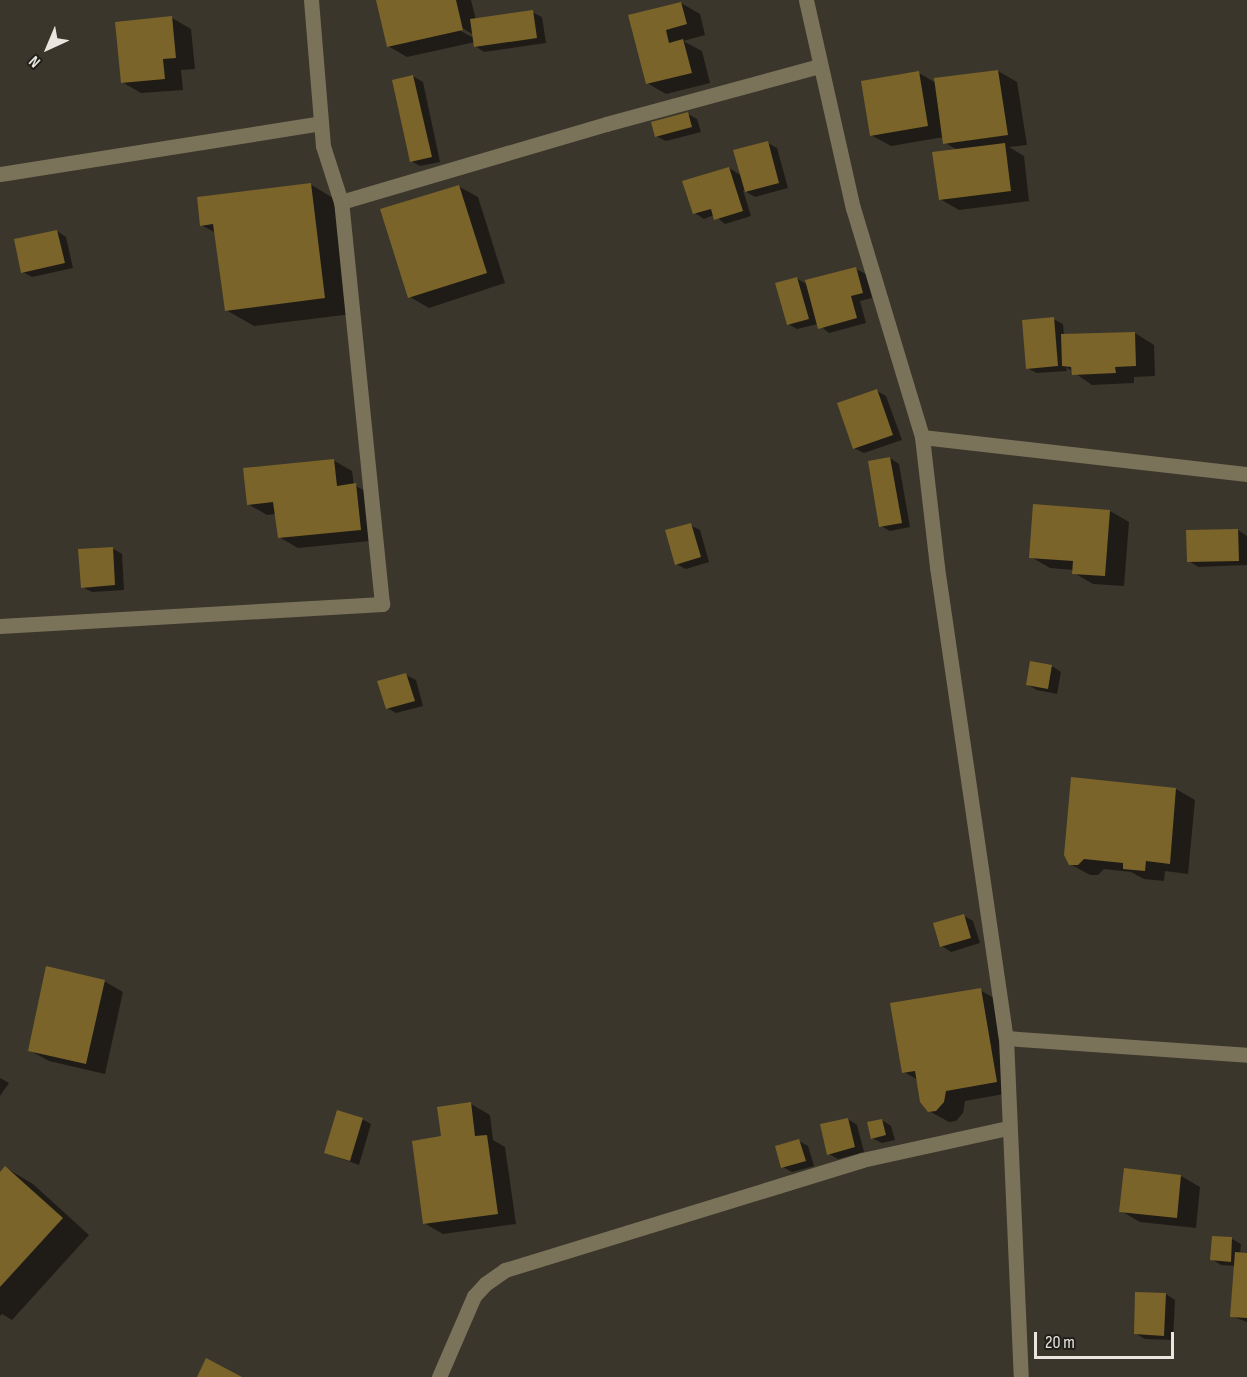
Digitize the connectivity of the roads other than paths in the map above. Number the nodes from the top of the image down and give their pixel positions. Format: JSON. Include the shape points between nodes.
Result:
{"nodes":[{"id":1,"x":311,"y":0,"type":"edge"},
{"id":2,"x":806,"y":0,"type":"edge"},
{"id":3,"x":819,"y":66,"type":"junction"},
{"id":4,"x":321,"y":123,"type":"junction"},
{"id":5,"x":0,"y":174,"type":"edge"},
{"id":6,"x":341,"y":202,"type":"junction"},
{"id":7,"x":922,"y":437,"type":"junction"},
{"id":8,"x":1247,"y":474,"type":"edge"},
{"id":9,"x":0,"y":626,"type":"edge"},
{"id":10,"x":1006,"y":1038,"type":"junction"},
{"id":11,"x":1247,"y":1055,"type":"edge"},
{"id":12,"x":1008,"y":1128,"type":"junction"},
{"id":13,"x":439,"y":1377,"type":"edge"},
{"id":14,"x":1021,"y":1377,"type":"edge"}],
"edges":[{"from":1,"to":4,"type":"street"},
{"from":2,"to":3,"type":"street"},
{"from":3,"to":6,"type":"street"},
{"from":3,"to":7,"type":"street","via":[[853,208]]},
{"from":4,"to":5,"type":"street"},
{"from":4,"to":6,"type":"street","via":[[323,146]]},
{"from":6,"to":9,"type":"street","via":[[382,604]]},
{"from":7,"to":8,"type":"street"},
{"from":7,"to":10,"type":"street","via":[[937,567]]},
{"from":10,"to":11,"type":"street"},
{"from":10,"to":12,"type":"street"},
{"from":12,"to":13,"type":"street","via":[[862,1160],[505,1270],[474,1296]]},
{"from":12,"to":14,"type":"street"}]}
